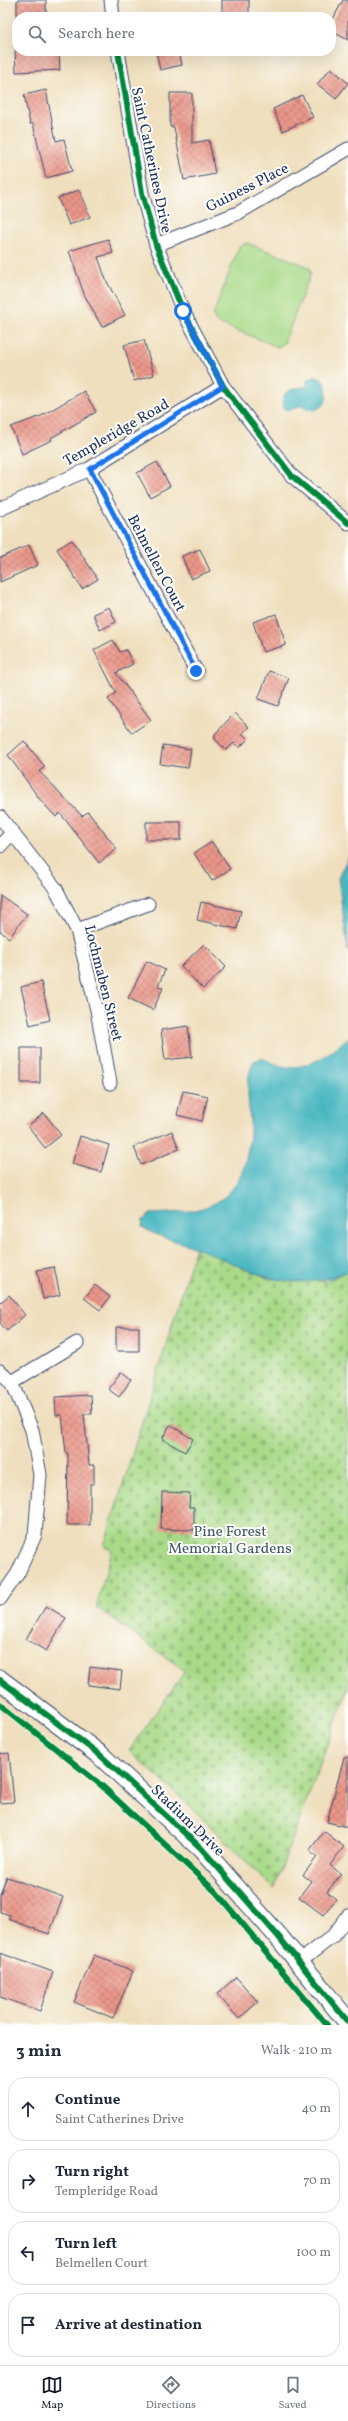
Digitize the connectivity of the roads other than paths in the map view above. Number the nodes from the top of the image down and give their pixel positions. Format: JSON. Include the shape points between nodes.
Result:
{"nodes":[{"id":1,"x":111,"y":0,"type":"edge"},
{"id":2,"x":112,"y":12,"type":"edge"},
{"id":3,"x":119,"y":56,"type":"edge"},
{"id":4,"x":348,"y":149,"type":"edge"},
{"id":5,"x":156,"y":245,"type":"junction"},
{"id":6,"x":223,"y":386,"type":"junction"},
{"id":7,"x":90,"y":469,"type":"junction"},
{"id":8,"x":0,"y":509,"type":"edge"},
{"id":9,"x":348,"y":523,"type":"edge"},
{"id":10,"x":196,"y":671,"type":"dead end"},
{"id":11,"x":0,"y":817,"type":"edge"},
{"id":12,"x":13,"y":832,"type":"junction"},
{"id":13,"x":0,"y":846,"type":"edge"},
{"id":14,"x":148,"y":904,"type":"dead end"},
{"id":15,"x":77,"y":930,"type":"junction"},
{"id":16,"x":110,"y":1083,"type":"dead end"},
{"id":17,"x":77,"y":1343,"type":"dead end"},
{"id":18,"x":0,"y":1371,"type":"edge"},
{"id":19,"x":12,"y":1382,"type":"junction"},
{"id":20,"x":0,"y":1599,"type":"edge"},
{"id":21,"x":0,"y":1680,"type":"edge"},
{"id":22,"x":348,"y":1916,"type":"edge"},
{"id":23,"x":299,"y":1962,"type":"junction"},
{"id":24,"x":348,"y":2022,"type":"edge"}],
"edges":[{"from":1,"to":2,"type":"street"},
{"from":3,"to":5,"type":"street","name":"Saint Catherines Drive","via":[[141,186]]},
{"from":4,"to":5,"type":"street","name":"Guiness Place","via":[[238,213]]},
{"from":5,"to":6,"type":"street","name":"Saint Catherines Drive","via":[[183,311]]},
{"from":6,"to":7,"type":"street","name":"Templeridge Road"},
{"from":6,"to":9,"type":"street","name":"Saint Catherines Drive","via":[[292,476]]},
{"from":7,"to":8,"type":"street","name":"Templeridge Road"},
{"from":7,"to":10,"type":"street","name":"Belmellen Court"},
{"from":11,"to":12,"type":"street","name":"Lochmaben Street"},
{"from":12,"to":13,"type":"street"},
{"from":12,"to":15,"type":"street","name":"Lochmaben Street","via":[[56,889]]},
{"from":14,"to":15,"type":"street"},
{"from":15,"to":16,"type":"street","name":"Lochmaben Street","via":[[97,1010]]},
{"from":17,"to":19,"type":"street"},
{"from":18,"to":19,"type":"street"},
{"from":19,"to":20,"type":"street","via":[[32,1430],[40,1475],[35,1535],[18,1572]]},
{"from":21,"to":23,"type":"street","name":"Stadium Drive","via":[[100,1756],[201,1848]]},
{"from":22,"to":23,"type":"street","via":[[333,1936]]},
{"from":23,"to":24,"type":"street","name":"Stadium Drive"}]}
